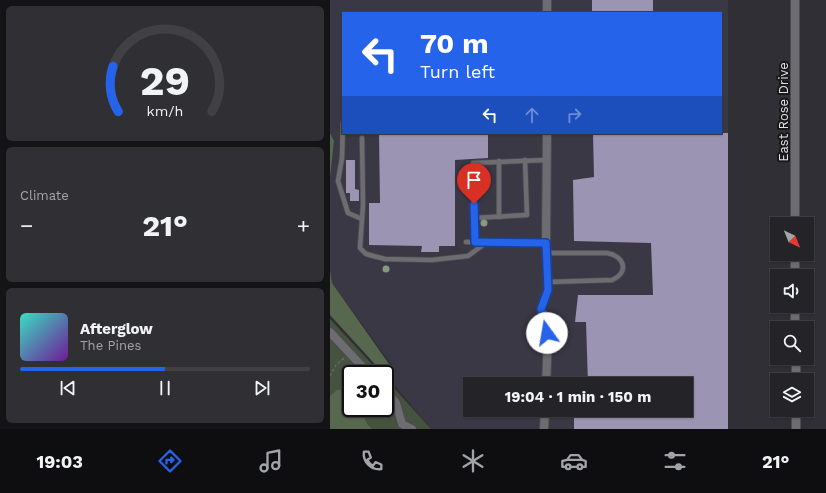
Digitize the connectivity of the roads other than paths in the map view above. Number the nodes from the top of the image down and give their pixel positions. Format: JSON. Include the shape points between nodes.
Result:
{"nodes":[{"id":1,"x":547,"y":0,"type":"edge"},
{"id":2,"x":795,"y":0,"type":"edge"},
{"id":3,"x":547,"y":12,"type":"edge"},
{"id":4,"x":342,"y":134,"type":"edge"},
{"id":5,"x":547,"y":134,"type":"edge"},
{"id":6,"x":362,"y":138,"type":"dead end"},
{"id":7,"x":525,"y":160,"type":"junction"},
{"id":8,"x":546,"y":160,"type":"junction"},
{"id":9,"x":499,"y":161,"type":"junction"},
{"id":10,"x":499,"y":217,"type":"junction"},
{"id":11,"x":795,"y":217,"type":"edge"},
{"id":12,"x":474,"y":218,"type":"junction"},
{"id":13,"x":362,"y":219,"type":"junction"},
{"id":14,"x":466,"y":242,"type":"dead end"},
{"id":15,"x":475,"y":242,"type":"junction"},
{"id":16,"x":487,"y":242,"type":"junction"},
{"id":17,"x":546,"y":243,"type":"junction"},
{"id":18,"x":547,"y":253,"type":"junction"},
{"id":19,"x":548,"y":282,"type":"junction"},
{"id":20,"x":330,"y":332,"type":"edge"},
{"id":21,"x":360,"y":365,"type":"edge"},
{"id":22,"x":546,"y":377,"type":"edge"},
{"id":23,"x":394,"y":400,"type":"edge"},
{"id":24,"x":545,"y":417,"type":"edge"},
{"id":25,"x":796,"y":417,"type":"edge"},
{"id":26,"x":412,"y":429,"type":"edge"},
{"id":27,"x":544,"y":429,"type":"edge"},
{"id":28,"x":796,"y":429,"type":"edge"}],
"edges":[{"from":1,"to":3,"type":"street"},
{"from":2,"to":11,"type":"street","name":"East Rose Drive"},
{"from":4,"to":13,"type":"lane","via":[[338,181],[348,213]]},
{"from":5,"to":8,"type":"street"},
{"from":6,"to":13,"type":"lane"},
{"from":7,"to":8,"type":"lane"},
{"from":7,"to":9,"type":"lane"},
{"from":7,"to":10,"type":"lane","via":[[527,216]]},
{"from":8,"to":17,"type":"street"},
{"from":9,"to":10,"type":"lane"},
{"from":9,"to":12,"type":"lane","via":[[473,163]]},
{"from":10,"to":12,"type":"lane"},
{"from":12,"to":15,"type":"lane"},
{"from":13,"to":16,"type":"lane","via":[[360,248],[366,254],[385,259],[432,260],[468,256]]},
{"from":14,"to":15,"type":"lane"},
{"from":15,"to":16,"type":"lane"},
{"from":16,"to":17,"type":"lane"},
{"from":17,"to":18,"type":"street"},
{"from":18,"to":19,"type":"street"},
{"from":18,"to":19,"type":"lane","via":[[616,255],[623,271],[619,277],[612,280]]},
{"from":19,"to":22,"type":"street","via":[[548,290],[541,309],[547,325]]},
{"from":20,"to":21,"type":"street"},
{"from":23,"to":26,"type":"street","via":[[402,424]]},
{"from":24,"to":27,"type":"street"},
{"from":25,"to":28,"type":"street"}]}
